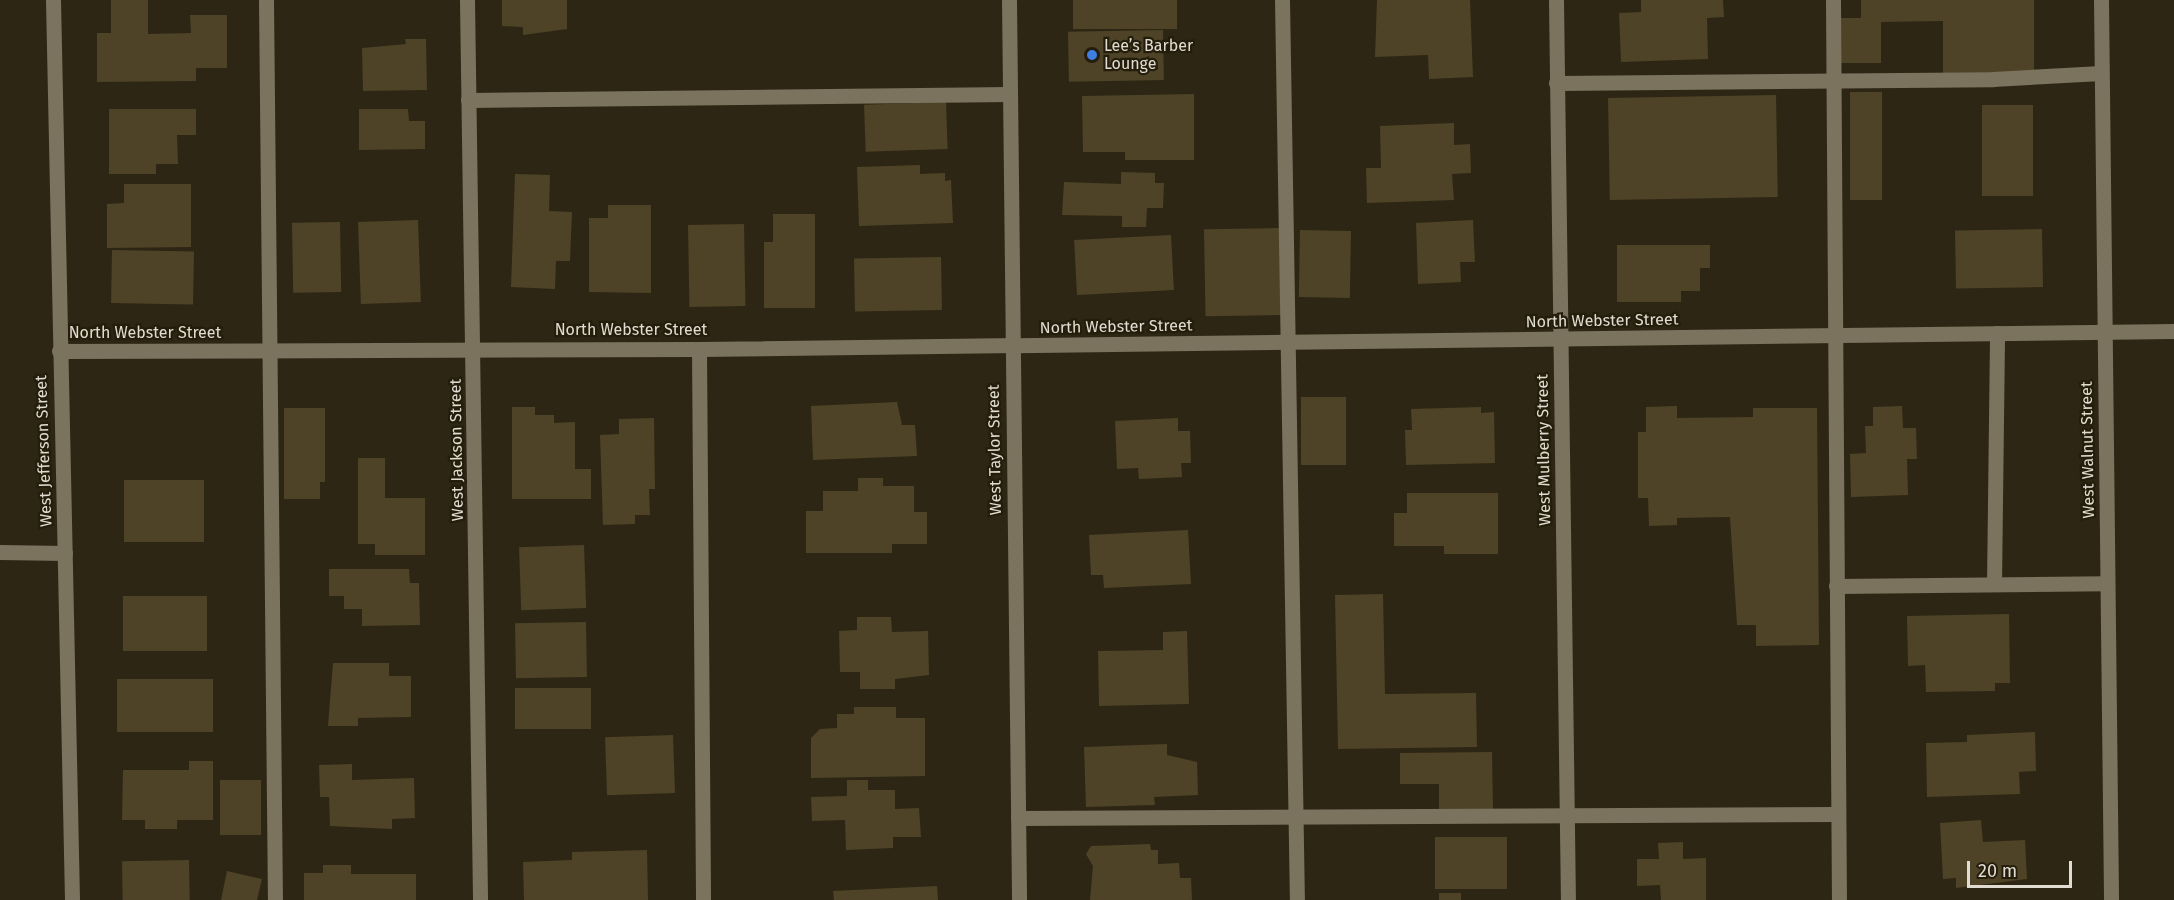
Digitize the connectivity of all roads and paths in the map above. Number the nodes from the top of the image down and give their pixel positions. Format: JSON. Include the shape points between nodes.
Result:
{"nodes":[{"id":1,"x":53,"y":0,"type":"edge"},
{"id":2,"x":266,"y":0,"type":"edge"},
{"id":3,"x":467,"y":0,"type":"edge"},
{"id":4,"x":1009,"y":0,"type":"edge"},
{"id":5,"x":1282,"y":0,"type":"edge"},
{"id":6,"x":1556,"y":0,"type":"edge"},
{"id":7,"x":1833,"y":0,"type":"edge"},
{"id":8,"x":2101,"y":0,"type":"edge"},
{"id":9,"x":2101,"y":73,"type":"junction"},
{"id":10,"x":1836,"y":80,"type":"junction"},
{"id":11,"x":1556,"y":83,"type":"junction"},
{"id":12,"x":1010,"y":94,"type":"junction"},
{"id":13,"x":468,"y":100,"type":"junction"},
{"id":14,"x":2104,"y":331,"type":"junction"},
{"id":15,"x":2174,"y":331,"type":"edge"},
{"id":16,"x":1997,"y":333,"type":"junction"},
{"id":17,"x":1838,"y":337,"type":"junction"},
{"id":18,"x":1560,"y":339,"type":"junction"},
{"id":19,"x":1284,"y":343,"type":"junction"},
{"id":20,"x":1012,"y":346,"type":"junction"},
{"id":21,"x":473,"y":347,"type":"junction"},
{"id":22,"x":699,"y":349,"type":"junction"},
{"id":23,"x":59,"y":351,"type":"junction"},
{"id":24,"x":272,"y":351,"type":"junction"},
{"id":25,"x":0,"y":552,"type":"edge"},
{"id":26,"x":65,"y":554,"type":"junction"},
{"id":27,"x":1994,"y":584,"type":"junction"},
{"id":28,"x":2107,"y":584,"type":"junction"},
{"id":29,"x":1836,"y":586,"type":"junction"},
{"id":30,"x":1837,"y":814,"type":"junction"},
{"id":31,"x":1567,"y":816,"type":"junction"},
{"id":32,"x":1297,"y":817,"type":"junction"},
{"id":33,"x":1018,"y":818,"type":"junction"},
{"id":34,"x":72,"y":900,"type":"edge"},
{"id":35,"x":274,"y":900,"type":"edge"},
{"id":36,"x":480,"y":900,"type":"edge"},
{"id":37,"x":703,"y":900,"type":"edge"},
{"id":38,"x":1020,"y":900,"type":"edge"},
{"id":39,"x":1297,"y":900,"type":"edge"},
{"id":40,"x":1568,"y":900,"type":"edge"},
{"id":41,"x":1839,"y":900,"type":"edge"},
{"id":42,"x":2111,"y":900,"type":"edge"}],
"edges":[{"from":1,"to":23,"type":"street","name":"West Jefferson Street"},
{"from":2,"to":24,"type":"street"},
{"from":3,"to":13,"type":"street","name":"West Jackson Street"},
{"from":4,"to":12,"type":"street","name":"West Taylor Street"},
{"from":5,"to":19,"type":"street"},
{"from":6,"to":11,"type":"street","name":"West Mulberry Street"},
{"from":7,"to":10,"type":"street"},
{"from":8,"to":9,"type":"street","name":"West Walnut Street"},
{"from":9,"to":10,"type":"street"},
{"from":9,"to":14,"type":"street","name":"West Walnut Street"},
{"from":10,"to":11,"type":"street"},
{"from":10,"to":17,"type":"street"},
{"from":11,"to":18,"type":"street","name":"West Mulberry Street"},
{"from":12,"to":13,"type":"street"},
{"from":12,"to":20,"type":"street","name":"West Taylor Street"},
{"from":13,"to":21,"type":"street","name":"West Jackson Street"},
{"from":14,"to":15,"type":"street","name":"North Webster Street"},
{"from":14,"to":16,"type":"street","name":"North Webster Street"},
{"from":14,"to":28,"type":"street","name":"West Walnut Street"},
{"from":16,"to":17,"type":"street","name":"North Webster Street"},
{"from":16,"to":27,"type":"street"},
{"from":17,"to":18,"type":"street","name":"North Webster Street"},
{"from":17,"to":29,"type":"street"},
{"from":18,"to":19,"type":"street","name":"North Webster Street"},
{"from":18,"to":31,"type":"street","name":"West Mulberry Street"},
{"from":19,"to":20,"type":"street","name":"North Webster Street"},
{"from":19,"to":32,"type":"street"},
{"from":20,"to":22,"type":"street","name":"North Webster Street"},
{"from":20,"to":33,"type":"street","name":"West Taylor Street"},
{"from":21,"to":22,"type":"street","name":"North Webster Street"},
{"from":21,"to":24,"type":"street","name":"North Webster Street"},
{"from":21,"to":36,"type":"street","name":"West Jackson Street"},
{"from":22,"to":37,"type":"street"},
{"from":23,"to":24,"type":"street","name":"North Webster Street"},
{"from":23,"to":26,"type":"street","name":"West Jefferson Street"},
{"from":24,"to":35,"type":"street"},
{"from":25,"to":26,"type":"street"},
{"from":26,"to":34,"type":"street","name":"West Jefferson Street"},
{"from":27,"to":28,"type":"street"},
{"from":27,"to":29,"type":"street"},
{"from":28,"to":42,"type":"street","name":"West Walnut Street"},
{"from":29,"to":30,"type":"street"},
{"from":30,"to":31,"type":"street"},
{"from":30,"to":41,"type":"street"},
{"from":31,"to":32,"type":"street"},
{"from":31,"to":40,"type":"street","name":"West Mulberry Street"},
{"from":32,"to":33,"type":"street"},
{"from":32,"to":39,"type":"street"},
{"from":33,"to":38,"type":"street","name":"West Taylor Street"}]}
